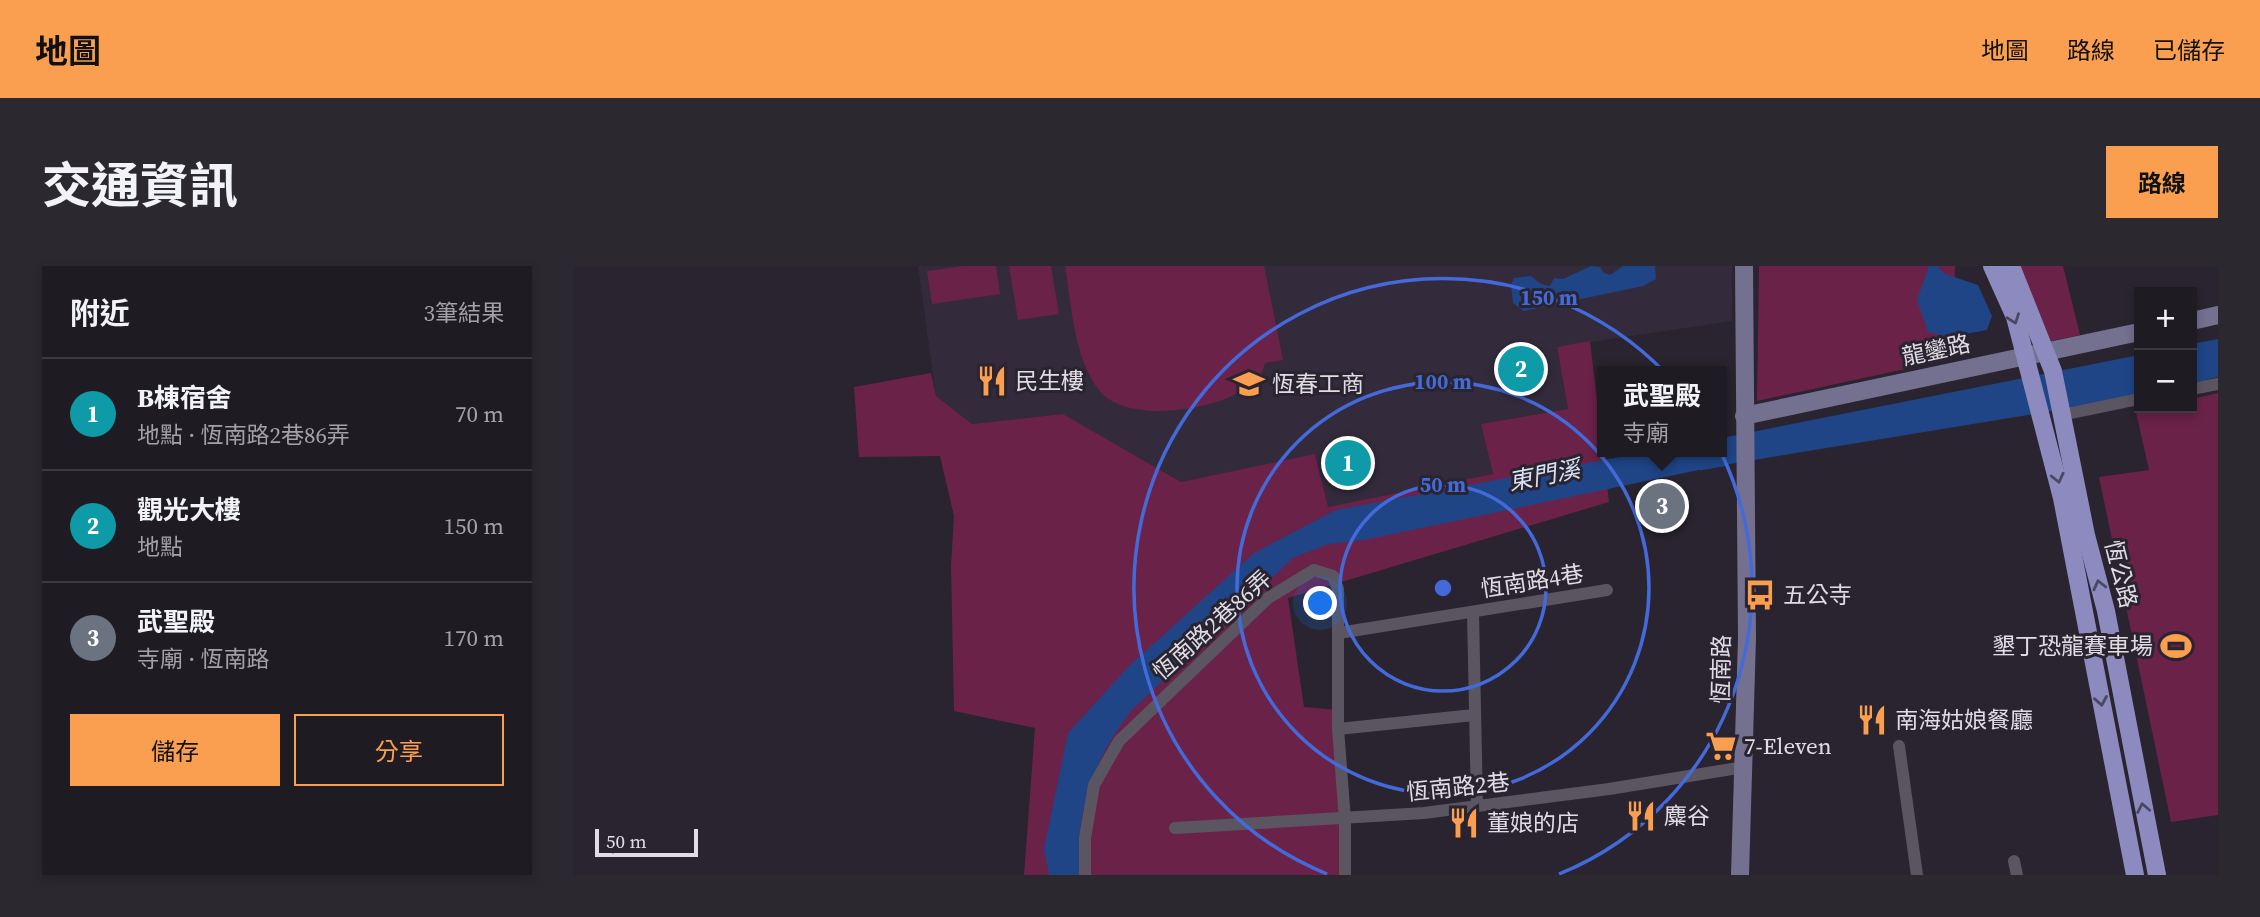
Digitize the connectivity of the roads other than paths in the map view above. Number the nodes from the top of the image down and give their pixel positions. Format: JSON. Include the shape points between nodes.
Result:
{"nodes":[{"id":1,"x":1744,"y":266,"type":"edge"},
{"id":2,"x":1992,"y":266,"type":"edge"},
{"id":3,"x":2011,"y":266,"type":"edge"},
{"id":4,"x":2218,"y":315,"type":"edge"},
{"id":5,"x":2197,"y":320,"type":"edge"},
{"id":6,"x":2134,"y":333,"type":"edge"},
{"id":7,"x":2046,"y":351,"type":"junction"},
{"id":8,"x":2026,"y":356,"type":"junction"},
{"id":9,"x":2218,"y":384,"type":"edge"},
{"id":10,"x":2197,"y":388,"type":"edge"},
{"id":11,"x":2134,"y":400,"type":"edge"},
{"id":12,"x":2061,"y":412,"type":"junction"},
{"id":13,"x":1744,"y":423,"type":"junction"},
{"id":14,"x":1608,"y":590,"type":"dead end"},
{"id":15,"x":1473,"y":612,"type":"junction"},
{"id":16,"x":1339,"y":633,"type":"junction"},
{"id":17,"x":1474,"y":715,"type":"junction"},
{"id":18,"x":1338,"y":729,"type":"junction"},
{"id":19,"x":1899,"y":746,"type":"dead end"},
{"id":20,"x":1744,"y":767,"type":"junction"},
{"id":21,"x":1477,"y":806,"type":"junction"},
{"id":22,"x":1345,"y":820,"type":"junction"},
{"id":23,"x":1175,"y":828,"type":"dead end"},
{"id":24,"x":2014,"y":861,"type":"dead end"},
{"id":25,"x":1085,"y":875,"type":"edge"},
{"id":26,"x":1345,"y":875,"type":"edge"},
{"id":27,"x":1740,"y":875,"type":"edge"},
{"id":28,"x":1917,"y":875,"type":"edge"},
{"id":29,"x":2017,"y":875,"type":"edge"},
{"id":30,"x":2135,"y":875,"type":"edge"},
{"id":31,"x":2157,"y":875,"type":"edge"}],
"edges":[{"from":1,"to":13,"type":"street"},
{"from":2,"to":8,"type":"main road","one_way":true},
{"from":3,"to":7,"type":"main road"},
{"from":4,"to":5,"type":"street"},
{"from":6,"to":7,"type":"street","name":"龍鑾路"},
{"from":7,"to":8,"type":"street","name":"龍鑾路"},
{"from":7,"to":12,"type":"main road","name":"恆公路"},
{"from":8,"to":13,"type":"street","name":"龍鑾路"},
{"from":8,"to":30,"type":"main road","name":"恆公路","one_way":true,"via":[[2084,602]]},
{"from":9,"to":10,"type":"street"},
{"from":11,"to":12,"type":"street"},
{"from":31,"to":12,"type":"main road","name":"恆公路","one_way":true,"via":[[2106,611]]},
{"from":13,"to":20,"type":"street","name":"恆南路"},
{"from":14,"to":15,"type":"street","name":"恆南路4巷"},
{"from":15,"to":16,"type":"street","name":"恆南路4巷"},
{"from":15,"to":17,"type":"street"},
{"from":16,"to":18,"type":"street","name":"恆南路2巷86弄"},
{"from":16,"to":25,"type":"street","name":"恆南路2巷86弄","via":[[1338,589],[1333,576],[1325,571],[1314,570],[1297,578],[1268,598],[1119,741],[1094,785],[1085,838]]},
{"from":17,"to":18,"type":"street"},
{"from":17,"to":21,"type":"street"},
{"from":18,"to":22,"type":"street","name":"恆南路2巷86弄"},
{"from":19,"to":28,"type":"street"},
{"from":20,"to":21,"type":"street","name":"恆南路2巷"},
{"from":20,"to":27,"type":"street","name":"恆南路"},
{"from":21,"to":22,"type":"street","name":"恆南路2巷"},
{"from":22,"to":23,"type":"street","name":"恆南路2巷"},
{"from":22,"to":26,"type":"street","name":"恆南路2巷86弄"},
{"from":24,"to":29,"type":"street"}]}
